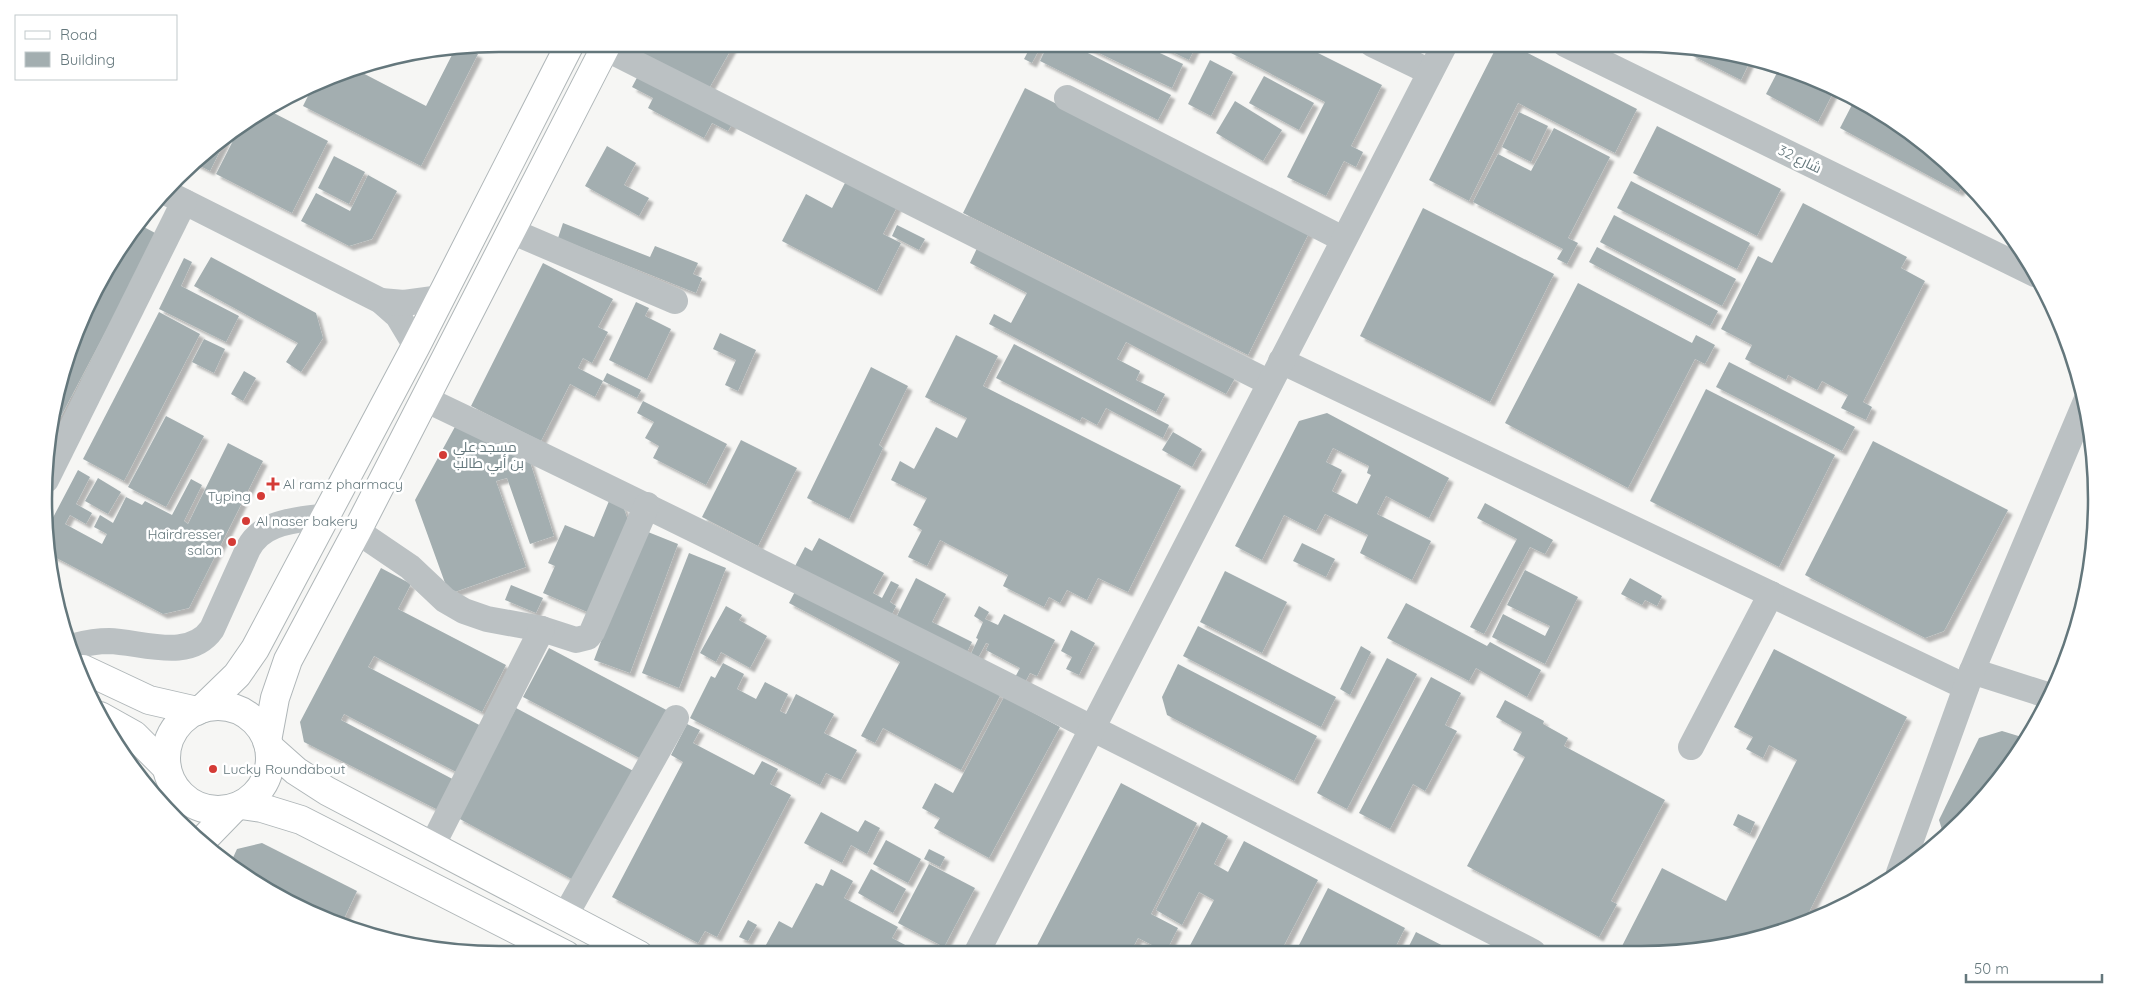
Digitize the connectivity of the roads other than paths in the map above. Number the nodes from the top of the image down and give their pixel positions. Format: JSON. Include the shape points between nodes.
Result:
{"nodes":[{"id":1,"x":566,"y":52,"type":"edge"},
{"id":2,"x":603,"y":52,"type":"edge"},
{"id":3,"x":618,"y":52,"type":"edge"},
{"id":4,"x":1389,"y":52,"type":"edge"},
{"id":5,"x":1441,"y":52,"type":"edge"},
{"id":6,"x":1581,"y":52,"type":"edge"},
{"id":7,"x":1430,"y":72,"type":"junction"},
{"id":8,"x":1067,"y":98,"type":"dead end"},
{"id":9,"x":176,"y":198,"type":"edge"},
{"id":10,"x":511,"y":231,"type":"junction"},
{"id":11,"x":1343,"y":239,"type":"junction"},
{"id":12,"x":2024,"y":269,"type":"edge"},
{"id":13,"x":441,"y":298,"type":"junction"},
{"id":14,"x":381,"y":301,"type":"junction"},
{"id":15,"x":675,"y":301,"type":"dead end"},
{"id":16,"x":416,"y":346,"type":"junction"},
{"id":17,"x":1276,"y":372,"type":"junction"},
{"id":18,"x":425,"y":399,"type":"junction"},
{"id":19,"x":2080,"y":414,"type":"edge"},
{"id":20,"x":54,"y":463,"type":"edge"},
{"id":21,"x":648,"y":505,"type":"junction"},
{"id":22,"x":326,"y":516,"type":"junction"},
{"id":23,"x":357,"y":531,"type":"junction"},
{"id":24,"x":1771,"y":594,"type":"junction"},
{"id":25,"x":542,"y":629,"type":"junction"},
{"id":26,"x":77,"y":645,"type":"edge"},
{"id":27,"x":87,"y":671,"type":"edge"},
{"id":28,"x":1969,"y":679,"type":"junction"},
{"id":29,"x":2043,"y":695,"type":"edge"},
{"id":30,"x":200,"y":709,"type":"junction"},
{"id":31,"x":676,"y":718,"type":"dead end"},
{"id":32,"x":112,"y":723,"type":"edge"},
{"id":33,"x":1093,"y":728,"type":"junction"},
{"id":34,"x":268,"y":744,"type":"junction"},
{"id":35,"x":1691,"y":747,"type":"dead end"},
{"id":36,"x":167,"y":782,"type":"edge"},
{"id":37,"x":237,"y":807,"type":"junction"},
{"id":38,"x":206,"y":837,"type":"edge"},
{"id":39,"x":432,"y":846,"type":"junction"},
{"id":40,"x":1903,"y":862,"type":"edge"},
{"id":41,"x":565,"y":916,"type":"junction"},
{"id":42,"x":548,"y":946,"type":"edge"},
{"id":43,"x":622,"y":946,"type":"edge"},
{"id":44,"x":980,"y":946,"type":"edge"},
{"id":45,"x":1521,"y":946,"type":"edge"}],
"edges":[{"from":1,"to":13,"type":"main road"},
{"from":2,"to":10,"type":"main road"},
{"from":3,"to":17,"type":"lane"},
{"from":4,"to":7,"type":"lane"},
{"from":5,"to":7,"type":"lane"},
{"from":6,"to":12,"type":"lane","name":"شارع 32"},
{"from":7,"to":11,"type":"lane"},
{"from":8,"to":11,"type":"lane"},
{"from":9,"to":14,"type":"lane"},
{"from":9,"to":20,"type":"lane"},
{"from":10,"to":15,"type":"lane"},
{"from":10,"to":18,"type":"main road"},
{"from":11,"to":17,"type":"lane"},
{"from":13,"to":14,"type":"lane","via":[[404,303]]},
{"from":13,"to":16,"type":"main road"},
{"from":14,"to":16,"type":"lane","via":[[398,316]]},
{"from":16,"to":22,"type":"main road"},
{"from":17,"to":24,"type":"lane"},
{"from":17,"to":33,"type":"lane"},
{"from":18,"to":21,"type":"lane"},
{"from":18,"to":23,"type":"main road"},
{"from":19,"to":28,"type":"lane"},
{"from":21,"to":25,"type":"lane","via":[[588,637],[576,640]]},
{"from":21,"to":33,"type":"lane"},
{"from":22,"to":26,"type":"lane","via":[[275,525],[255,536],[212,629],[196,644],[182,648],[100,641]]},
{"from":22,"to":30,"type":"main road","via":[[250,656],[226,687]]},
{"from":23,"to":25,"type":"lane","via":[[410,567],[445,600],[464,611]]},
{"from":23,"to":34,"type":"main road","via":[[288,660],[275,698]]},
{"from":24,"to":28,"type":"lane"},
{"from":24,"to":35,"type":"lane"},
{"from":25,"to":39,"type":"lane"},
{"from":27,"to":30,"type":"main road","via":[[149,700]]},
{"from":28,"to":29,"type":"lane"},
{"from":28,"to":40,"type":"lane"},
{"from":30,"to":34,"type":"main road","via":[[218,706],[234,709],[254,721]]},
{"from":30,"to":36,"type":"main road","via":[[182,720],[172,733],[166,750]]},
{"from":31,"to":41,"type":"lane"},
{"from":32,"to":36,"type":"main road","via":[[134,735]]},
{"from":33,"to":44,"type":"lane"},
{"from":33,"to":45,"type":"lane"},
{"from":34,"to":37,"type":"main road","via":[[269,764],[265,781],[255,795]]},
{"from":34,"to":39,"type":"main road","via":[[312,782]]},
{"from":36,"to":37,"type":"main road","via":[[190,802],[204,809],[219,811]]},
{"from":37,"to":38,"type":"main road"},
{"from":37,"to":42,"type":"main road","via":[[262,808],[301,820]]},
{"from":39,"to":41,"type":"main road"},
{"from":41,"to":43,"type":"main road"}]}
